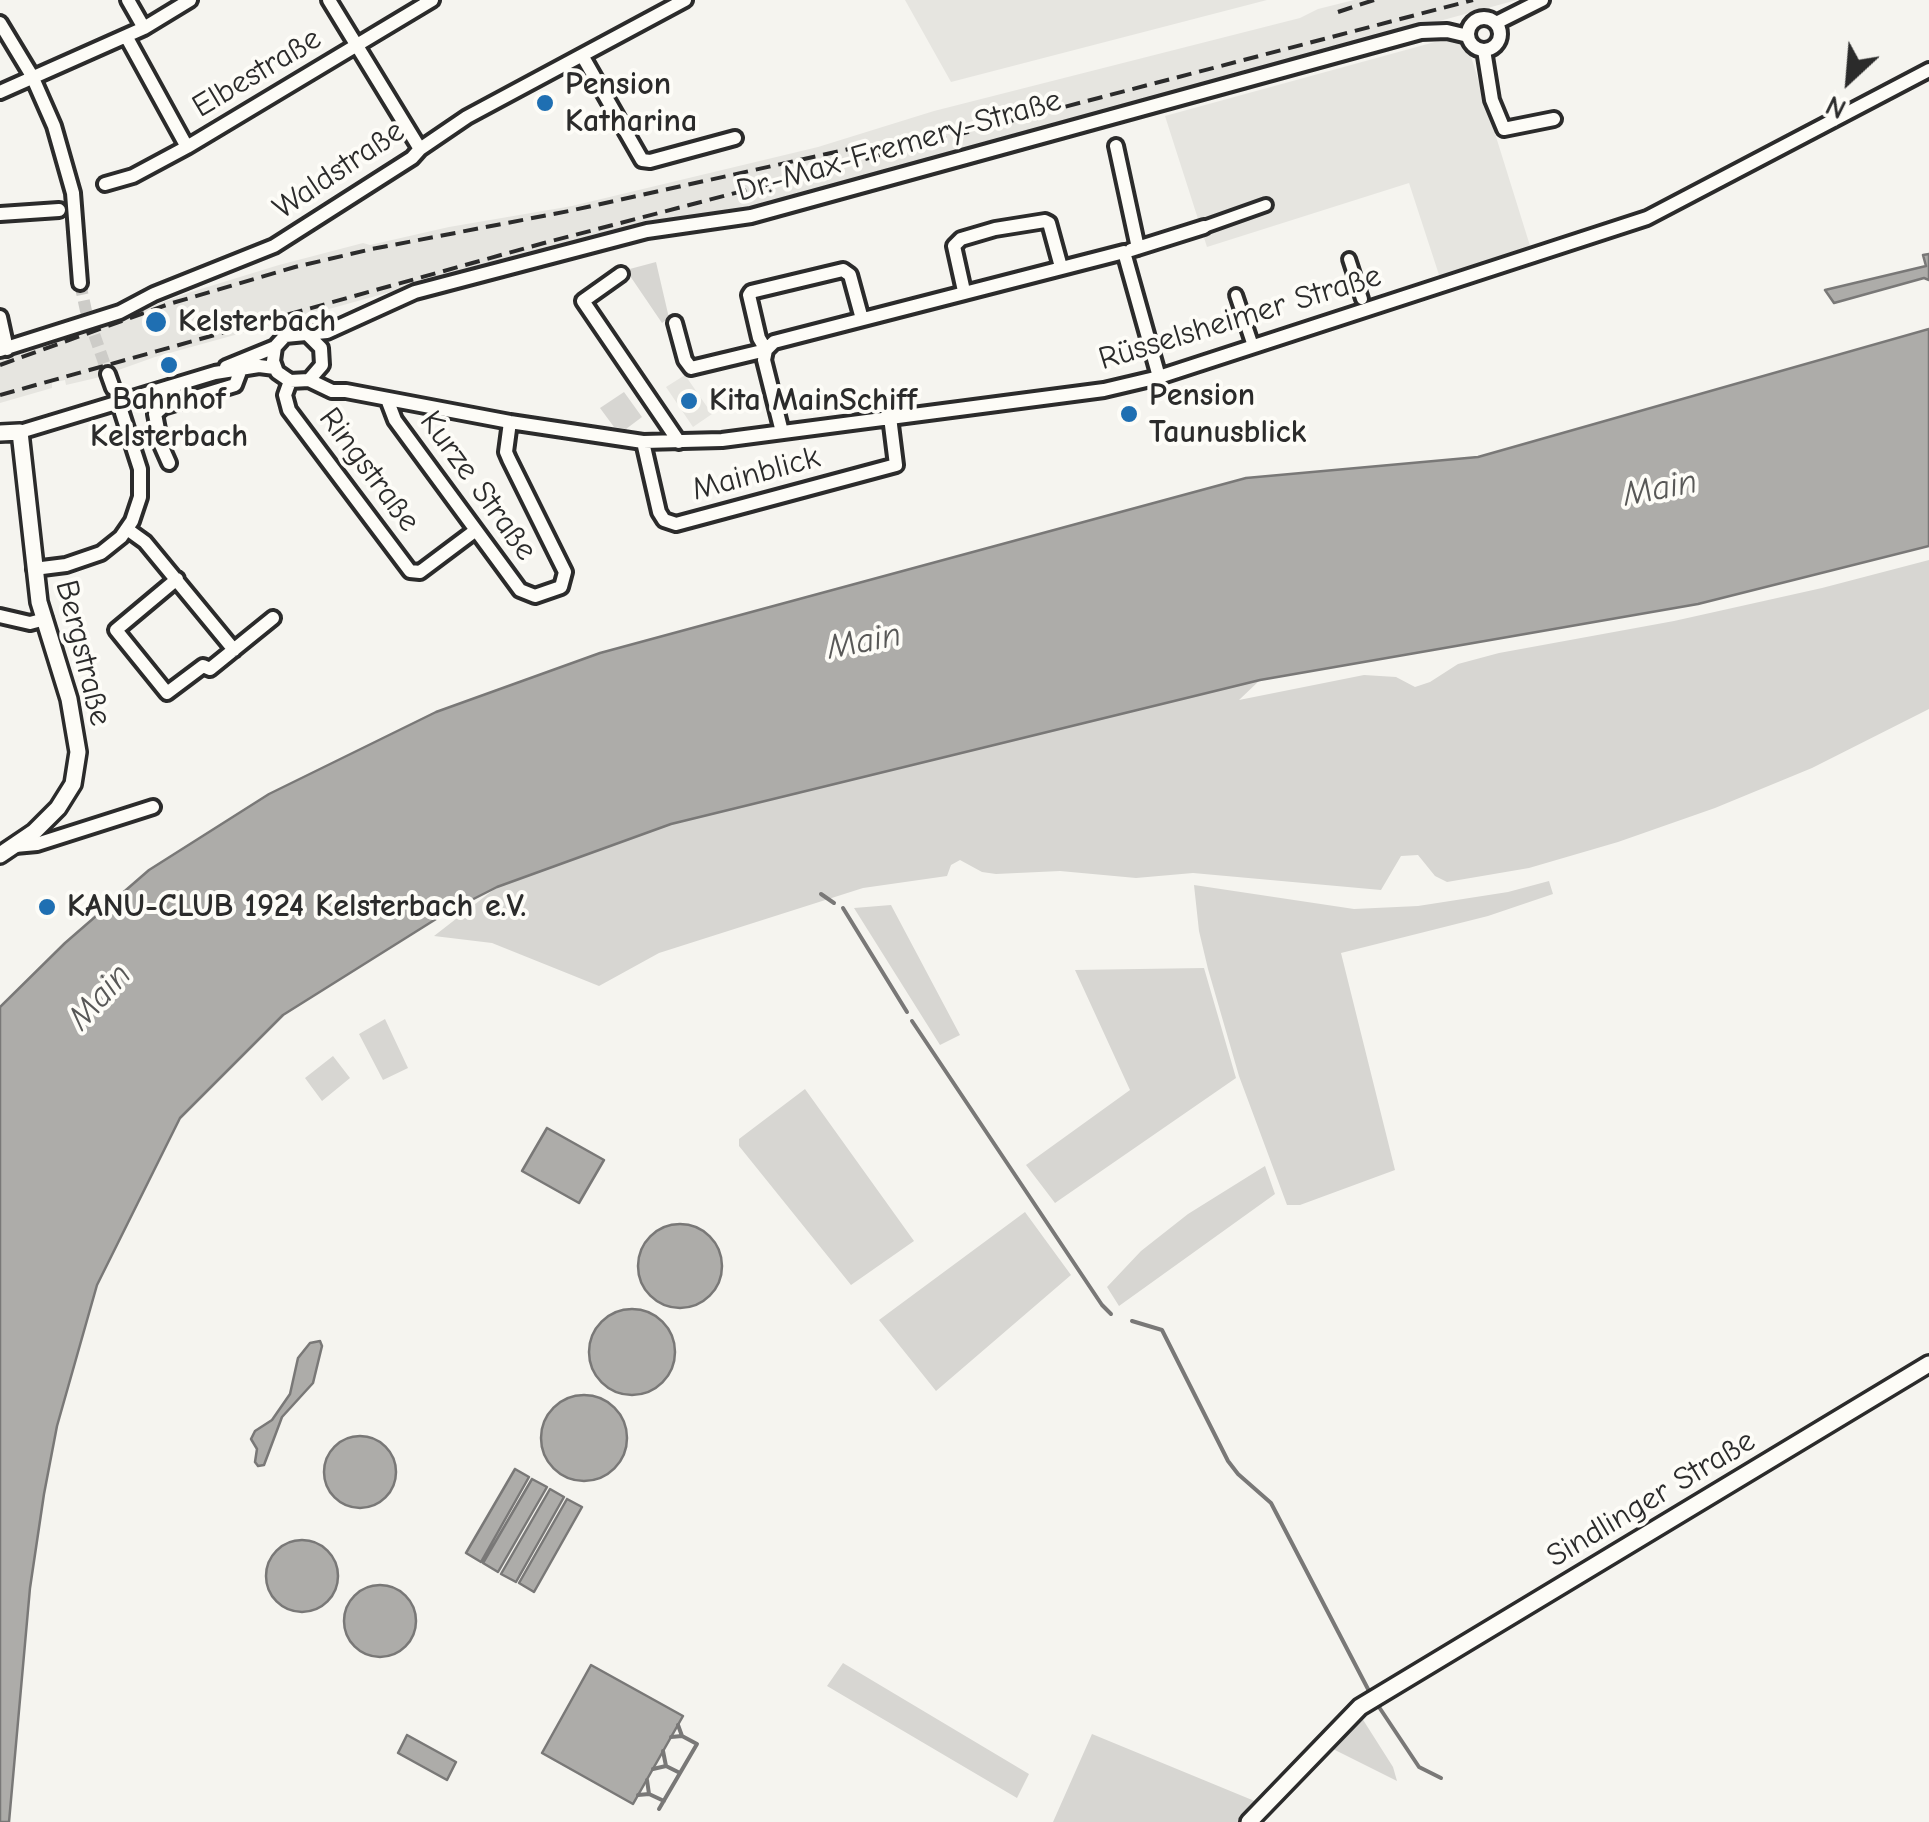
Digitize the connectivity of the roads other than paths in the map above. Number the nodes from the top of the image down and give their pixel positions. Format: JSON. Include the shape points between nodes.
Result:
{"nodes":[{"id":1,"x":128,"y":0,"type":"edge"},
{"id":2,"x":190,"y":0,"type":"edge"},
{"id":3,"x":329,"y":0,"type":"edge"},
{"id":4,"x":432,"y":0,"type":"edge"},
{"id":5,"x":685,"y":0,"type":"edge"},
{"id":6,"x":1542,"y":0,"type":"edge"},
{"id":7,"x":661,"y":5,"type":"edge"},
{"id":8,"x":0,"y":23,"type":"edge"},
{"id":9,"x":1496,"y":23,"type":"junction"},
{"id":10,"x":144,"y":28,"type":"junction"},
{"id":11,"x":126,"y":36,"type":"junction"},
{"id":12,"x":1468,"y":36,"type":"junction"},
{"id":13,"x":357,"y":46,"type":"junction"},
{"id":14,"x":1484,"y":50,"type":"junction"},
{"id":15,"x":583,"y":56,"type":"junction"},
{"id":16,"x":1929,"y":70,"type":"edge"},
{"id":17,"x":32,"y":76,"type":"junction"},
{"id":18,"x":0,"y":92,"type":"edge"},
{"id":19,"x":1554,"y":119,"type":"dead end"},
{"id":20,"x":735,"y":138,"type":"dead end"},
{"id":21,"x":187,"y":146,"type":"junction"},
{"id":22,"x":1116,"y":146,"type":"dead end"},
{"id":23,"x":420,"y":149,"type":"junction"},
{"id":24,"x":105,"y":184,"type":"dead end"},
{"id":25,"x":1266,"y":204,"type":"dead end"},
{"id":26,"x":59,"y":210,"type":"dead end"},
{"id":27,"x":0,"y":214,"type":"edge"},
{"id":28,"x":1204,"y":227,"type":"joint"},
{"id":29,"x":1131,"y":250,"type":"junction"},
{"id":30,"x":1349,"y":259,"type":"dead end"},
{"id":31,"x":1061,"y":267,"type":"junction"},
{"id":32,"x":621,"y":274,"type":"dead end"},
{"id":33,"x":80,"y":283,"type":"tunnel mouth"},
{"id":34,"x":964,"y":291,"type":"junction"},
{"id":35,"x":1236,"y":295,"type":"dead end"},
{"id":36,"x":1362,"y":299,"type":"dead end"},
{"id":37,"x":0,"y":317,"type":"edge"},
{"id":38,"x":862,"y":319,"type":"junction"},
{"id":39,"x":349,"y":323,"type":"junction"},
{"id":40,"x":675,"y":324,"type":"dead end"},
{"id":41,"x":308,"y":334,"type":"junction"},
{"id":42,"x":1253,"y":346,"type":"junction"},
{"id":43,"x":275,"y":348,"type":"junction"},
{"id":44,"x":321,"y":348,"type":"junction"},
{"id":45,"x":4,"y":349,"type":"edge"},
{"id":46,"x":766,"y":350,"type":"junction"},
{"id":47,"x":322,"y":365,"type":"junction"},
{"id":48,"x":276,"y":368,"type":"junction"},
{"id":49,"x":241,"y":369,"type":"junction"},
{"id":50,"x":215,"y":373,"type":"junction"},
{"id":51,"x":108,"y":374,"type":"tunnel mouth"},
{"id":52,"x":1160,"y":376,"type":"junction"},
{"id":53,"x":309,"y":380,"type":"junction"},
{"id":54,"x":290,"y":381,"type":"junction"},
{"id":55,"x":113,"y":388,"type":"dead end"},
{"id":56,"x":346,"y":391,"type":"junction"},
{"id":57,"x":387,"y":399,"type":"junction"},
{"id":58,"x":122,"y":413,"type":"dead end"},
{"id":59,"x":890,"y":417,"type":"junction"},
{"id":60,"x":510,"y":422,"type":"junction"},
{"id":61,"x":20,"y":432,"type":"junction"},
{"id":62,"x":782,"y":432,"type":"junction"},
{"id":63,"x":0,"y":433,"type":"edge"},
{"id":64,"x":643,"y":442,"type":"junction"},
{"id":65,"x":679,"y":442,"type":"junction"},
{"id":66,"x":170,"y":463,"type":"dead end"},
{"id":67,"x":127,"y":529,"type":"junction"},
{"id":68,"x":476,"y":530,"type":"junction"},
{"id":69,"x":34,"y":569,"type":"junction"},
{"id":70,"x":176,"y":579,"type":"junction"},
{"id":71,"x":0,"y":616,"type":"edge"},
{"id":72,"x":273,"y":618,"type":"dead end"},
{"id":73,"x":45,"y":619,"type":"junction"},
{"id":74,"x":234,"y":650,"type":"junction"},
{"id":75,"x":154,"y":807,"type":"dead end"},
{"id":76,"x":6,"y":851,"type":"edge"},
{"id":77,"x":1929,"y":1364,"type":"edge"},
{"id":78,"x":1249,"y":1822,"type":"edge"}],
"edges":[{"from":1,"to":10,"type":"street"},
{"from":2,"to":10,"type":"street"},
{"from":3,"to":13,"type":"street"},
{"from":4,"to":13,"type":"street","name":"Elbestraße"},
{"from":5,"to":7,"type":"street","name":"Waldstraße"},
{"from":6,"to":9,"type":"street"},
{"from":7,"to":15,"type":"street","name":"Waldstraße"},
{"from":8,"to":17,"type":"street"},
{"from":9,"to":12,"type":"street","via":[[1477,19]]},
{"from":9,"to":14,"type":"street","via":[[1499,40]]},
{"from":10,"to":11,"type":"street"},
{"from":11,"to":17,"type":"street"},
{"from":11,"to":21,"type":"street"},
{"from":12,"to":14,"type":"street"},
{"from":12,"to":39,"type":"street","name":"Dr.-Max-Fremery-Straße","via":[[1421,32],[751,216],[628,236],[415,292]]},
{"from":13,"to":21,"type":"street","name":"Elbestraße"},
{"from":13,"to":23,"type":"street"},
{"from":14,"to":19,"type":"street","via":[[1504,129]]},
{"from":15,"to":20,"type":"street","via":[[642,160]]},
{"from":15,"to":23,"type":"street","name":"Waldstraße"},
{"from":16,"to":42,"type":"street","name":"Rüsselsheimer Straße","via":[[1647,218]]},
{"from":17,"to":18,"type":"street"},
{"from":17,"to":33,"type":"street","via":[[70,177]]},
{"from":21,"to":24,"type":"street","name":"Elbestraße"},
{"from":22,"to":29,"type":"street"},
{"from":23,"to":45,"type":"street","name":"Waldstraße","via":[[259,254],[120,312]]},
{"from":25,"to":28,"type":"street"},
{"from":26,"to":27,"type":"street"},
{"from":28,"to":29,"type":"street"},
{"from":29,"to":31,"type":"street"},
{"from":29,"to":52,"type":"street"},
{"from":30,"to":36,"type":"street"},
{"from":31,"to":34,"type":"street"},
{"from":31,"to":34,"type":"street","via":[[1049,223],[995,228],[954,246]]},
{"from":32,"to":65,"type":"street","via":[[584,301]]},
{"from":34,"to":38,"type":"street"},
{"from":35,"to":42,"type":"street"},
{"from":37,"to":45,"type":"street"},
{"from":38,"to":46,"type":"street","via":[[774,342]]},
{"from":38,"to":46,"type":"street","via":[[843,270],[751,292]]},
{"from":39,"to":41,"type":"street","name":"Dr.-Max-Fremery-Straße"},
{"from":39,"to":44,"type":"street","name":"Dr.-Max-Fremery-Straße"},
{"from":40,"to":46,"type":"street","via":[[692,368]]},
{"from":41,"to":43,"type":"street","via":[[292,333]]},
{"from":41,"to":44,"type":"street"},
{"from":42,"to":52,"type":"street","name":"Rüsselsheimer Straße"},
{"from":43,"to":48,"type":"street"},
{"from":43,"to":50,"type":"street"},
{"from":44,"to":47,"type":"street"},
{"from":46,"to":62,"type":"street"},
{"from":47,"to":53,"type":"street"},
{"from":47,"to":56,"type":"street","via":[[328,379]]},
{"from":48,"to":49,"type":"street"},
{"from":48,"to":54,"type":"street"},
{"from":49,"to":50,"type":"street"},
{"from":49,"to":66,"type":"street","via":[[235,385],[157,412]]},
{"from":50,"to":61,"type":"street"},
{"from":51,"to":55,"type":"street"},
{"from":52,"to":59,"type":"street","name":"Rüsselsheimer Straße","via":[[1104,390]]},
{"from":53,"to":54,"type":"street"},
{"from":53,"to":56,"type":"street","name":"Rüsselsheimer Straße"},
{"from":54,"to":68,"type":"street","name":"Ringstraße","via":[[290,410],[410,570],[420,572]]},
{"from":56,"to":57,"type":"street","name":"Rüsselsheimer Straße"},
{"from":57,"to":60,"type":"street","name":"Rüsselsheimer Straße"},
{"from":57,"to":68,"type":"street","name":"Kurze Straße","via":[[395,420]]},
{"from":58,"to":67,"type":"street","via":[[141,484]]},
{"from":59,"to":62,"type":"street","name":"Rüsselsheimer Straße"},
{"from":59,"to":64,"type":"street","name":"Mainblick","via":[[896,464],[676,524],[659,512]]},
{"from":60,"to":64,"type":"street","name":"Rüsselsheimer Straße"},
{"from":60,"to":68,"type":"street","name":"Kurze Straße","via":[[508,459],[565,572],[561,586],[535,596],[520,590]]},
{"from":61,"to":63,"type":"street"},
{"from":61,"to":69,"type":"street","name":"Bergstraße"},
{"from":62,"to":65,"type":"street","name":"Rüsselsheimer Straße"},
{"from":64,"to":65,"type":"street","name":"Rüsselsheimer Straße"},
{"from":67,"to":69,"type":"street","via":[[90,558]]},
{"from":67,"to":70,"type":"street"},
{"from":69,"to":73,"type":"street","name":"Bergstraße"},
{"from":70,"to":74,"type":"street"},
{"from":70,"to":74,"type":"street","via":[[117,635],[167,694]]},
{"from":71,"to":73,"type":"street"},
{"from":72,"to":74,"type":"street"},
{"from":73,"to":76,"type":"street","name":"Bergstraße","via":[[78,743],[78,767],[58,808]]},
{"from":75,"to":76,"type":"street"},
{"from":77,"to":78,"type":"street","name":"Sindlinger Straße","via":[[1360,1707]]}]}
